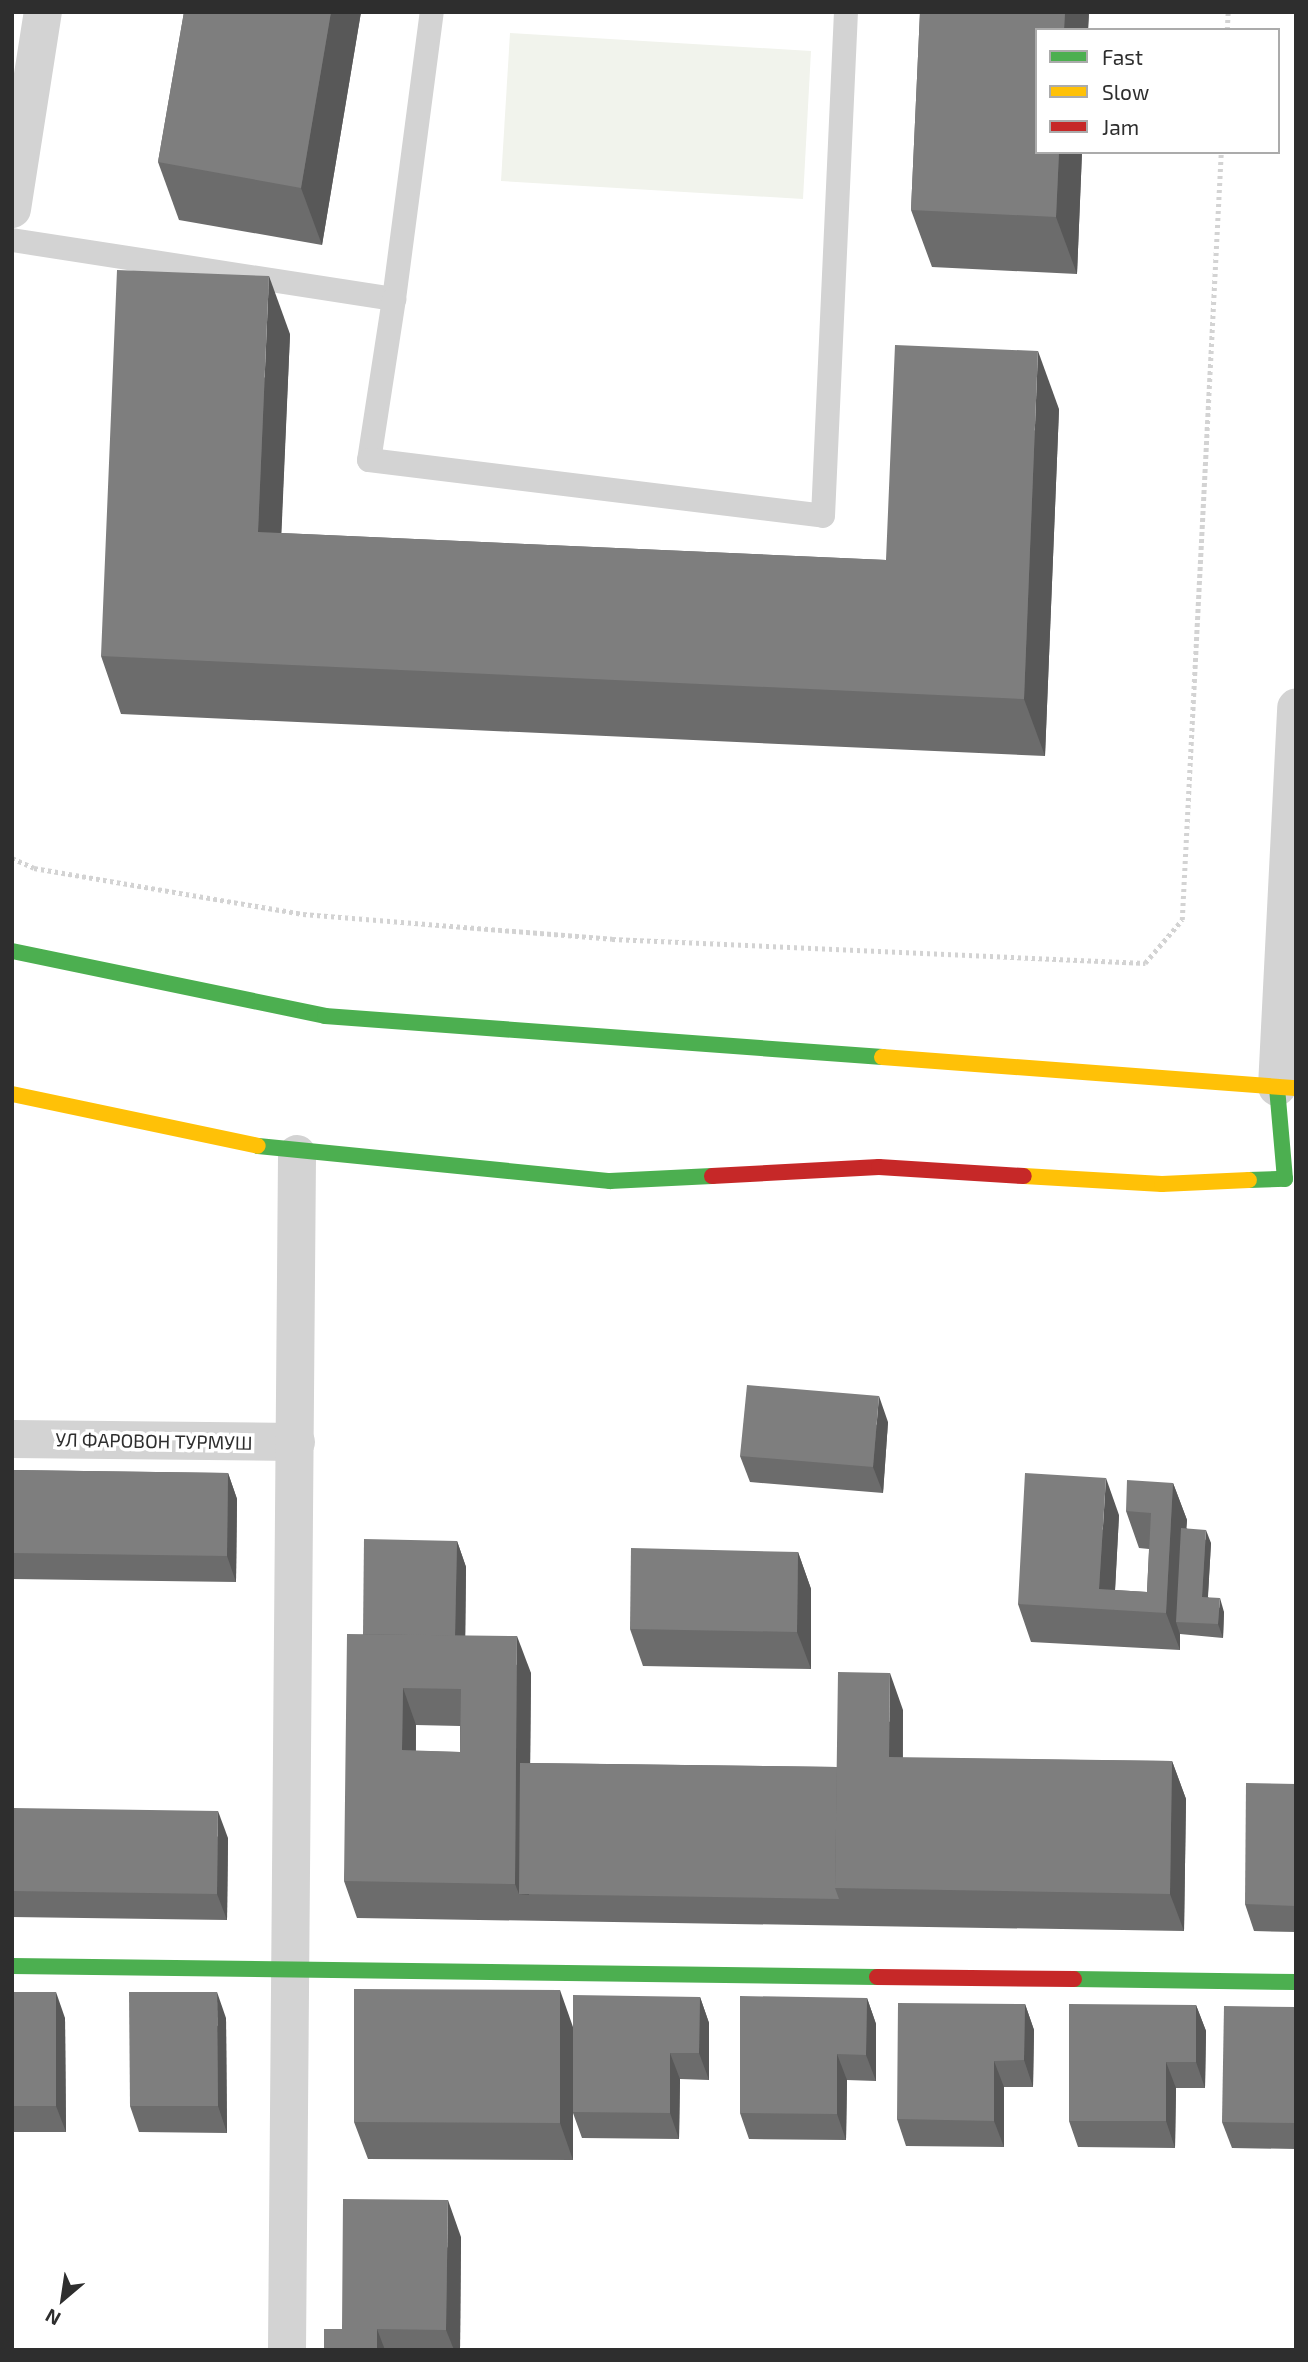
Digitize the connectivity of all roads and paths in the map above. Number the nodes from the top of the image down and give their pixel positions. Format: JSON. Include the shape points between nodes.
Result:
{"nodes":[{"id":1,"x":43,"y":12,"type":"edge"},
{"id":2,"x":432,"y":12,"type":"edge"},
{"id":3,"x":846,"y":12,"type":"edge"},
{"id":4,"x":1221,"y":154,"type":"edge"},
{"id":5,"x":12,"y":209,"type":"edge"},
{"id":6,"x":12,"y":240,"type":"edge"},
{"id":7,"x":394,"y":299,"type":"junction"},
{"id":8,"x":1296,"y":707,"type":"edge"},
{"id":9,"x":12,"y":858,"type":"edge"},
{"id":10,"x":12,"y":951,"type":"edge"},
{"id":11,"x":1286,"y":1088,"type":"edge"},
{"id":12,"x":12,"y":1094,"type":"edge"},
{"id":13,"x":297,"y":1154,"type":"junction"},
{"id":14,"x":1290,"y":1180,"type":"edge"},
{"id":15,"x":12,"y":1439,"type":"edge"},
{"id":16,"x":296,"y":1442,"type":"junction"},
{"id":17,"x":12,"y":1966,"type":"edge"},
{"id":18,"x":290,"y":1966,"type":"junction"},
{"id":19,"x":1296,"y":1982,"type":"edge"},
{"id":20,"x":287,"y":2350,"type":"edge"}],
"edges":[{"from":1,"to":5,"type":"street"},
{"from":2,"to":7,"type":"lane"},
{"from":3,"to":7,"type":"lane","via":[[823,516],[369,460]]},
{"from":4,"to":9,"type":"path","via":[[1182,920],[1145,963],[612,939],[303,914],[34,868]]},
{"from":6,"to":7,"type":"lane"},
{"from":8,"to":11,"type":"street"},
{"from":10,"to":11,"type":"street","via":[[325,1016]]},
{"from":11,"to":14,"type":"street"},
{"from":12,"to":13,"type":"street"},
{"from":13,"to":14,"type":"street","via":[[610,1181],[879,1167],[1162,1184]]},
{"from":13,"to":16,"type":"street"},
{"from":15,"to":16,"type":"street","name":"УЛ ФАРОВОН ТУРМУШ"},
{"from":16,"to":18,"type":"street"},
{"from":17,"to":18,"type":"street"},
{"from":18,"to":19,"type":"street"},
{"from":18,"to":20,"type":"street"}]}
